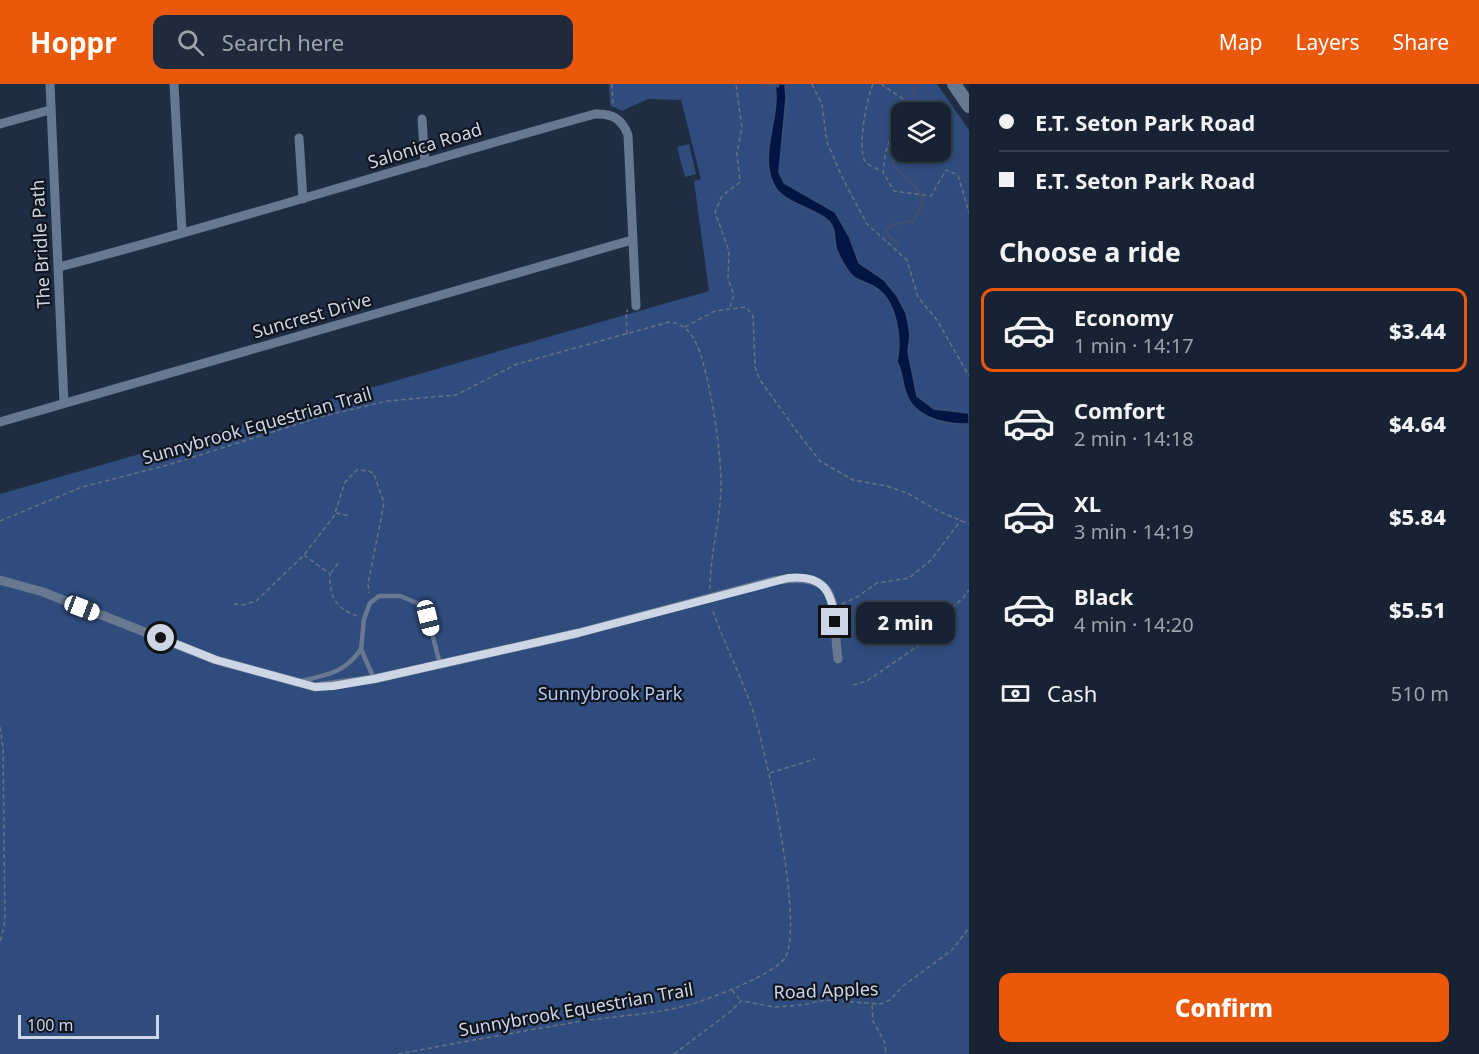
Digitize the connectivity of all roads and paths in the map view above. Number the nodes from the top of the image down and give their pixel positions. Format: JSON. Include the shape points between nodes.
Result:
{"nodes":[{"id":1,"x":50,"y":84,"type":"edge"},
{"id":2,"x":174,"y":84,"type":"edge"},
{"id":3,"x":612,"y":84,"type":"edge"},
{"id":4,"x":736,"y":84,"type":"edge"},
{"id":5,"x":812,"y":84,"type":"edge"},
{"id":6,"x":873,"y":84,"type":"edge"},
{"id":7,"x":881,"y":84,"type":"edge"},
{"id":8,"x":954,"y":84,"type":"edge"},
{"id":9,"x":905,"y":102,"type":"edge"},
{"id":10,"x":969,"y":106,"type":"edge"},
{"id":11,"x":613,"y":108,"type":"dead end"},
{"id":12,"x":50,"y":110,"type":"junction"},
{"id":13,"x":422,"y":119,"type":"dead end"},
{"id":14,"x":0,"y":124,"type":"edge"},
{"id":15,"x":299,"y":138,"type":"dead end"},
{"id":16,"x":891,"y":138,"type":"edge"},
{"id":17,"x":425,"y":163,"type":"junction"},
{"id":18,"x":883,"y":172,"type":"junction"},
{"id":19,"x":303,"y":199,"type":"junction"},
{"id":20,"x":969,"y":213,"type":"edge"},
{"id":21,"x":182,"y":232,"type":"junction"},
{"id":22,"x":632,"y":240,"type":"junction"},
{"id":23,"x":59,"y":267,"type":"junction"},
{"id":24,"x":631,"y":307,"type":"joint"},
{"id":25,"x":730,"y":308,"type":"junction"},
{"id":26,"x":685,"y":327,"type":"junction"},
{"id":27,"x":627,"y":335,"type":"junction"},
{"id":28,"x":969,"y":376,"type":"edge"},
{"id":29,"x":64,"y":403,"type":"junction"},
{"id":30,"x":0,"y":422,"type":"edge"},
{"id":31,"x":335,"y":513,"type":"junction"},
{"id":32,"x":350,"y":516,"type":"dead end"},
{"id":33,"x":0,"y":520,"type":"edge"},
{"id":34,"x":962,"y":520,"type":"junction"},
{"id":35,"x":969,"y":524,"type":"edge"},
{"id":36,"x":304,"y":555,"type":"junction"},
{"id":37,"x":339,"y":562,"type":"dead end"},
{"id":38,"x":330,"y":574,"type":"junction"},
{"id":39,"x":0,"y":580,"type":"edge"},
{"id":40,"x":969,"y":590,"type":"edge"},
{"id":41,"x":710,"y":598,"type":"junction"},
{"id":42,"x":234,"y":603,"type":"dead end"},
{"id":43,"x":370,"y":603,"type":"junction"},
{"id":44,"x":833,"y":605,"type":"junction"},
{"id":45,"x":364,"y":619,"type":"junction"},
{"id":46,"x":361,"y":649,"type":"junction"},
{"id":47,"x":838,"y":659,"type":"dead end"},
{"id":48,"x":440,"y":664,"type":"junction"},
{"id":49,"x":374,"y":679,"type":"junction"},
{"id":50,"x":299,"y":682,"type":"junction"},
{"id":51,"x":853,"y":685,"type":"dead end"},
{"id":52,"x":0,"y":727,"type":"edge"},
{"id":53,"x":815,"y":759,"type":"dead end"},
{"id":54,"x":770,"y":773,"type":"junction"},
{"id":55,"x":969,"y":928,"type":"edge"},
{"id":56,"x":0,"y":943,"type":"edge"},
{"id":57,"x":731,"y":989,"type":"junction"},
{"id":58,"x":741,"y":1001,"type":"junction"},
{"id":59,"x":872,"y":1004,"type":"junction"},
{"id":60,"x":398,"y":1054,"type":"edge"},
{"id":61,"x":675,"y":1054,"type":"edge"},
{"id":62,"x":886,"y":1054,"type":"edge"}],
"edges":[{"from":1,"to":12,"type":"street","name":"The Bridle Path"},
{"from":2,"to":21,"type":"street"},
{"from":3,"to":11,"type":"path"},
{"from":4,"to":25,"type":"path","via":[[742,128],[737,153],[740,182],[722,196],[715,212],[729,251],[728,279],[734,295]]},
{"from":5,"to":28,"type":"path","via":[[822,105],[827,142],[867,224],[907,260],[918,297],[937,320]]},
{"from":6,"to":18,"type":"path","via":[[862,150],[865,160]]},
{"from":7,"to":9,"type":"path"},
{"from":8,"to":10,"type":"main road"},
{"from":12,"to":14,"type":"street"},
{"from":12,"to":23,"type":"street","name":"The Bridle Path"},
{"from":13,"to":17,"type":"street"},
{"from":15,"to":19,"type":"street"},
{"from":16,"to":18,"type":"path"},
{"from":17,"to":19,"type":"street","name":"Salonica Road"},
{"from":17,"to":22,"type":"street","name":"Salonica Road","via":[[595,114],[613,116],[628,135]]},
{"from":18,"to":20,"type":"path","via":[[894,191],[931,196],[946,170],[958,175]]},
{"from":19,"to":21,"type":"street","name":"Salonica Road"},
{"from":21,"to":23,"type":"street","name":"Salonica Road"},
{"from":22,"to":24,"type":"street","name":"Salonica Road"},
{"from":22,"to":29,"type":"street","name":"Suncrest Drive"},
{"from":23,"to":29,"type":"street","name":"The Bridle Path"},
{"from":24,"to":27,"type":"path"},
{"from":25,"to":26,"type":"path","via":[[715,311]]},
{"from":25,"to":34,"type":"path","via":[[746,306],[753,316],[755,367],[760,380],[820,461],[853,480],[907,493]]},
{"from":26,"to":27,"type":"path","name":"Sunnybrook Equestrian Trail","via":[[669,322]]},
{"from":26,"to":41,"type":"path","name":"Sunnybrook Equestrian Trail","via":[[695,342],[708,382],[720,471]]},
{"from":27,"to":33,"type":"path","name":"Sunnybrook Equestrian Trail","via":[[517,364],[456,394],[387,401],[320,417],[82,488]]},
{"from":29,"to":30,"type":"street","name":"Suncrest Drive"},
{"from":31,"to":32,"type":"path"},
{"from":31,"to":36,"type":"path"},
{"from":31,"to":43,"type":"path","via":[[345,482],[352,474],[364,469],[374,474],[384,503],[369,584]]},
{"from":34,"to":35,"type":"path"},
{"from":34,"to":44,"type":"path","via":[[931,560],[909,578],[876,583],[845,604]]},
{"from":36,"to":38,"type":"path"},
{"from":36,"to":42,"type":"path","via":[[256,601]]},
{"from":37,"to":38,"type":"path"},
{"from":38,"to":45,"type":"path","via":[[331,595],[337,604]]},
{"from":39,"to":50,"type":"street","via":[[43,592],[216,660]]},
{"from":40,"to":51,"type":"path","via":[[927,631],[918,646],[867,681]]},
{"from":41,"to":44,"type":"street","via":[[799,577],[820,582]]},
{"from":41,"to":48,"type":"street"},
{"from":41,"to":54,"type":"path","name":"Sunnybrook Equestrian Trail","via":[[751,707]]},
{"from":43,"to":45,"type":"lane"},
{"from":43,"to":48,"type":"lane","via":[[379,596],[390,595],[408,599],[424,609]]},
{"from":44,"to":47,"type":"street"},
{"from":45,"to":46,"type":"lane"},
{"from":46,"to":49,"type":"lane"},
{"from":46,"to":50,"type":"lane","via":[[341,670]]},
{"from":48,"to":49,"type":"street"},
{"from":49,"to":50,"type":"street","via":[[315,687]]},
{"from":52,"to":56,"type":"path","via":[[5,921]]},
{"from":53,"to":54,"type":"path"},
{"from":54,"to":57,"type":"path","name":"Sunnybrook Equestrian Trail","via":[[789,902],[788,951],[770,972]]},
{"from":55,"to":59,"type":"path","name":"Road Apples","via":[[952,950],[890,1000]]},
{"from":57,"to":58,"type":"path"},
{"from":57,"to":60,"type":"path","name":"Sunnybrook Equestrian Trail","via":[[666,1010]]},
{"from":58,"to":59,"type":"path","name":"Road Apples","via":[[775,1007],[825,1000]]},
{"from":58,"to":61,"type":"path"},
{"from":59,"to":62,"type":"path","via":[[873,1021],[885,1043]]}]}
